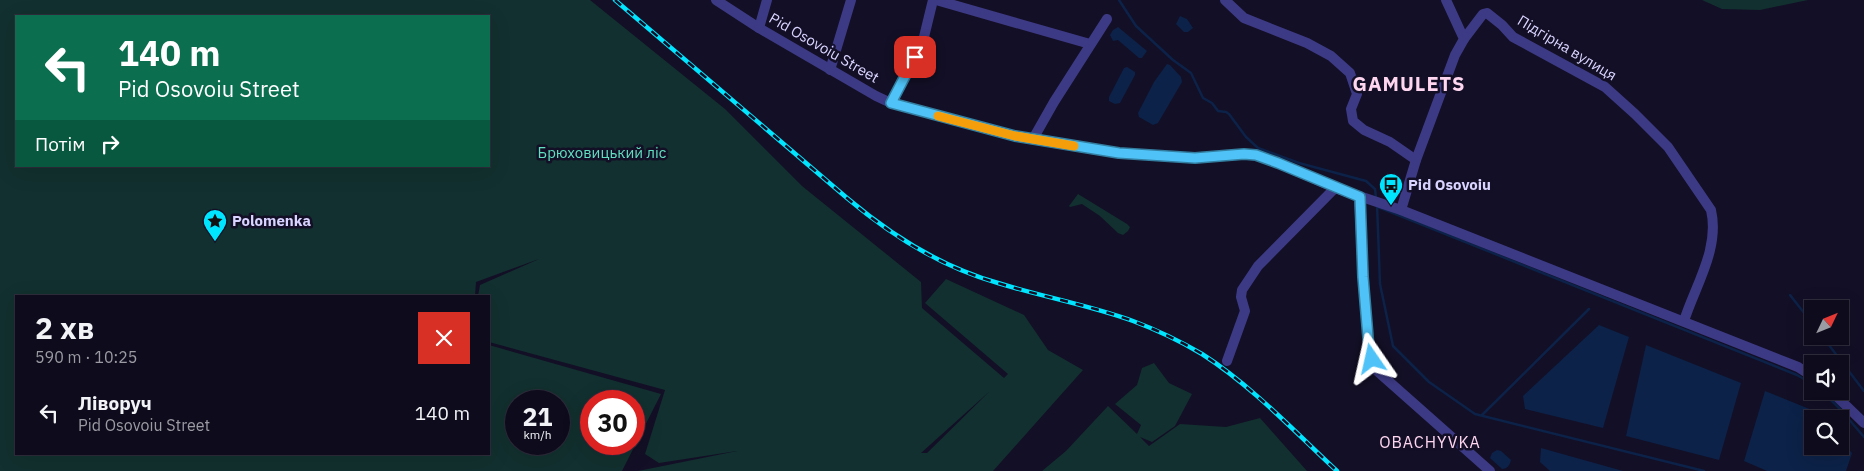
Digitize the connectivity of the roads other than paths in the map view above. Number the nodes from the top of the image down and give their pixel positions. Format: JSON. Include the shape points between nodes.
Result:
{"nodes":[{"id":1,"x":716,"y":0,"type":"edge"},
{"id":2,"x":767,"y":0,"type":"edge"},
{"id":3,"x":851,"y":0,"type":"edge"},
{"id":4,"x":935,"y":0,"type":"edge"},
{"id":5,"x":1225,"y":0,"type":"edge"},
{"id":6,"x":1446,"y":0,"type":"edge"},
{"id":7,"x":1107,"y":19,"type":"dead end"},
{"id":8,"x":759,"y":28,"type":"junction"},
{"id":9,"x":1464,"y":38,"type":"junction"},
{"id":10,"x":1090,"y":44,"type":"junction"},
{"id":11,"x":830,"y":70,"type":"junction"},
{"id":12,"x":891,"y":103,"type":"junction"},
{"id":13,"x":1033,"y":140,"type":"junction"},
{"id":14,"x":1416,"y":160,"type":"junction"},
{"id":15,"x":1335,"y":188,"type":"junction"},
{"id":16,"x":1364,"y":198,"type":"junction"},
{"id":17,"x":1402,"y":210,"type":"junction"},
{"id":18,"x":1684,"y":322,"type":"junction"},
{"id":19,"x":1226,"y":361,"type":"dead end"},
{"id":20,"x":1804,"y":371,"type":"edge"},
{"id":21,"x":1840,"y":400,"type":"edge"},
{"id":22,"x":1864,"y":423,"type":"edge"},
{"id":23,"x":1490,"y":471,"type":"edge"}],
"edges":[{"from":1,"to":8,"type":"street","name":"Pid Osovoiu Street"},
{"from":2,"to":8,"type":"street"},
{"from":3,"to":11,"type":"street"},
{"from":4,"to":10,"type":"street"},
{"from":4,"to":12,"type":"street","via":[[923,41]]},
{"from":5,"to":14,"type":"street","via":[[1244,18],[1308,43],[1331,56],[1350,73],[1356,90],[1351,109],[1353,121]]},
{"from":6,"to":9,"type":"street"},
{"from":7,"to":10,"type":"street"},
{"from":8,"to":11,"type":"street","name":"Pid Osovoiu Street"},
{"from":9,"to":14,"type":"street"},
{"from":9,"to":18,"type":"street","name":"Підгірна вулиця","via":[[1486,13],[1513,37],[1605,87],[1668,147],[1712,210],[1714,221],[1708,258]]},
{"from":10,"to":13,"type":"street"},
{"from":11,"to":12,"type":"street","name":"Pid Osovoiu Street"},
{"from":12,"to":13,"type":"street","name":"Pid Osovoiu Street"},
{"from":13,"to":15,"type":"street","name":"Pid Osovoiu Street","via":[[1133,155],[1195,158],[1256,155]]},
{"from":14,"to":17,"type":"street"},
{"from":15,"to":16,"type":"street","name":"Pid Osovoiu Street"},
{"from":15,"to":19,"type":"street","via":[[1258,266],[1242,290],[1245,311]]},
{"from":16,"to":17,"type":"street","name":"Pid Osovoiu Street"},
{"from":16,"to":23,"type":"street","via":[[1363,277],[1369,349],[1376,370]]},
{"from":17,"to":18,"type":"street"},
{"from":18,"to":20,"type":"street"},
{"from":21,"to":22,"type":"street"}]}
